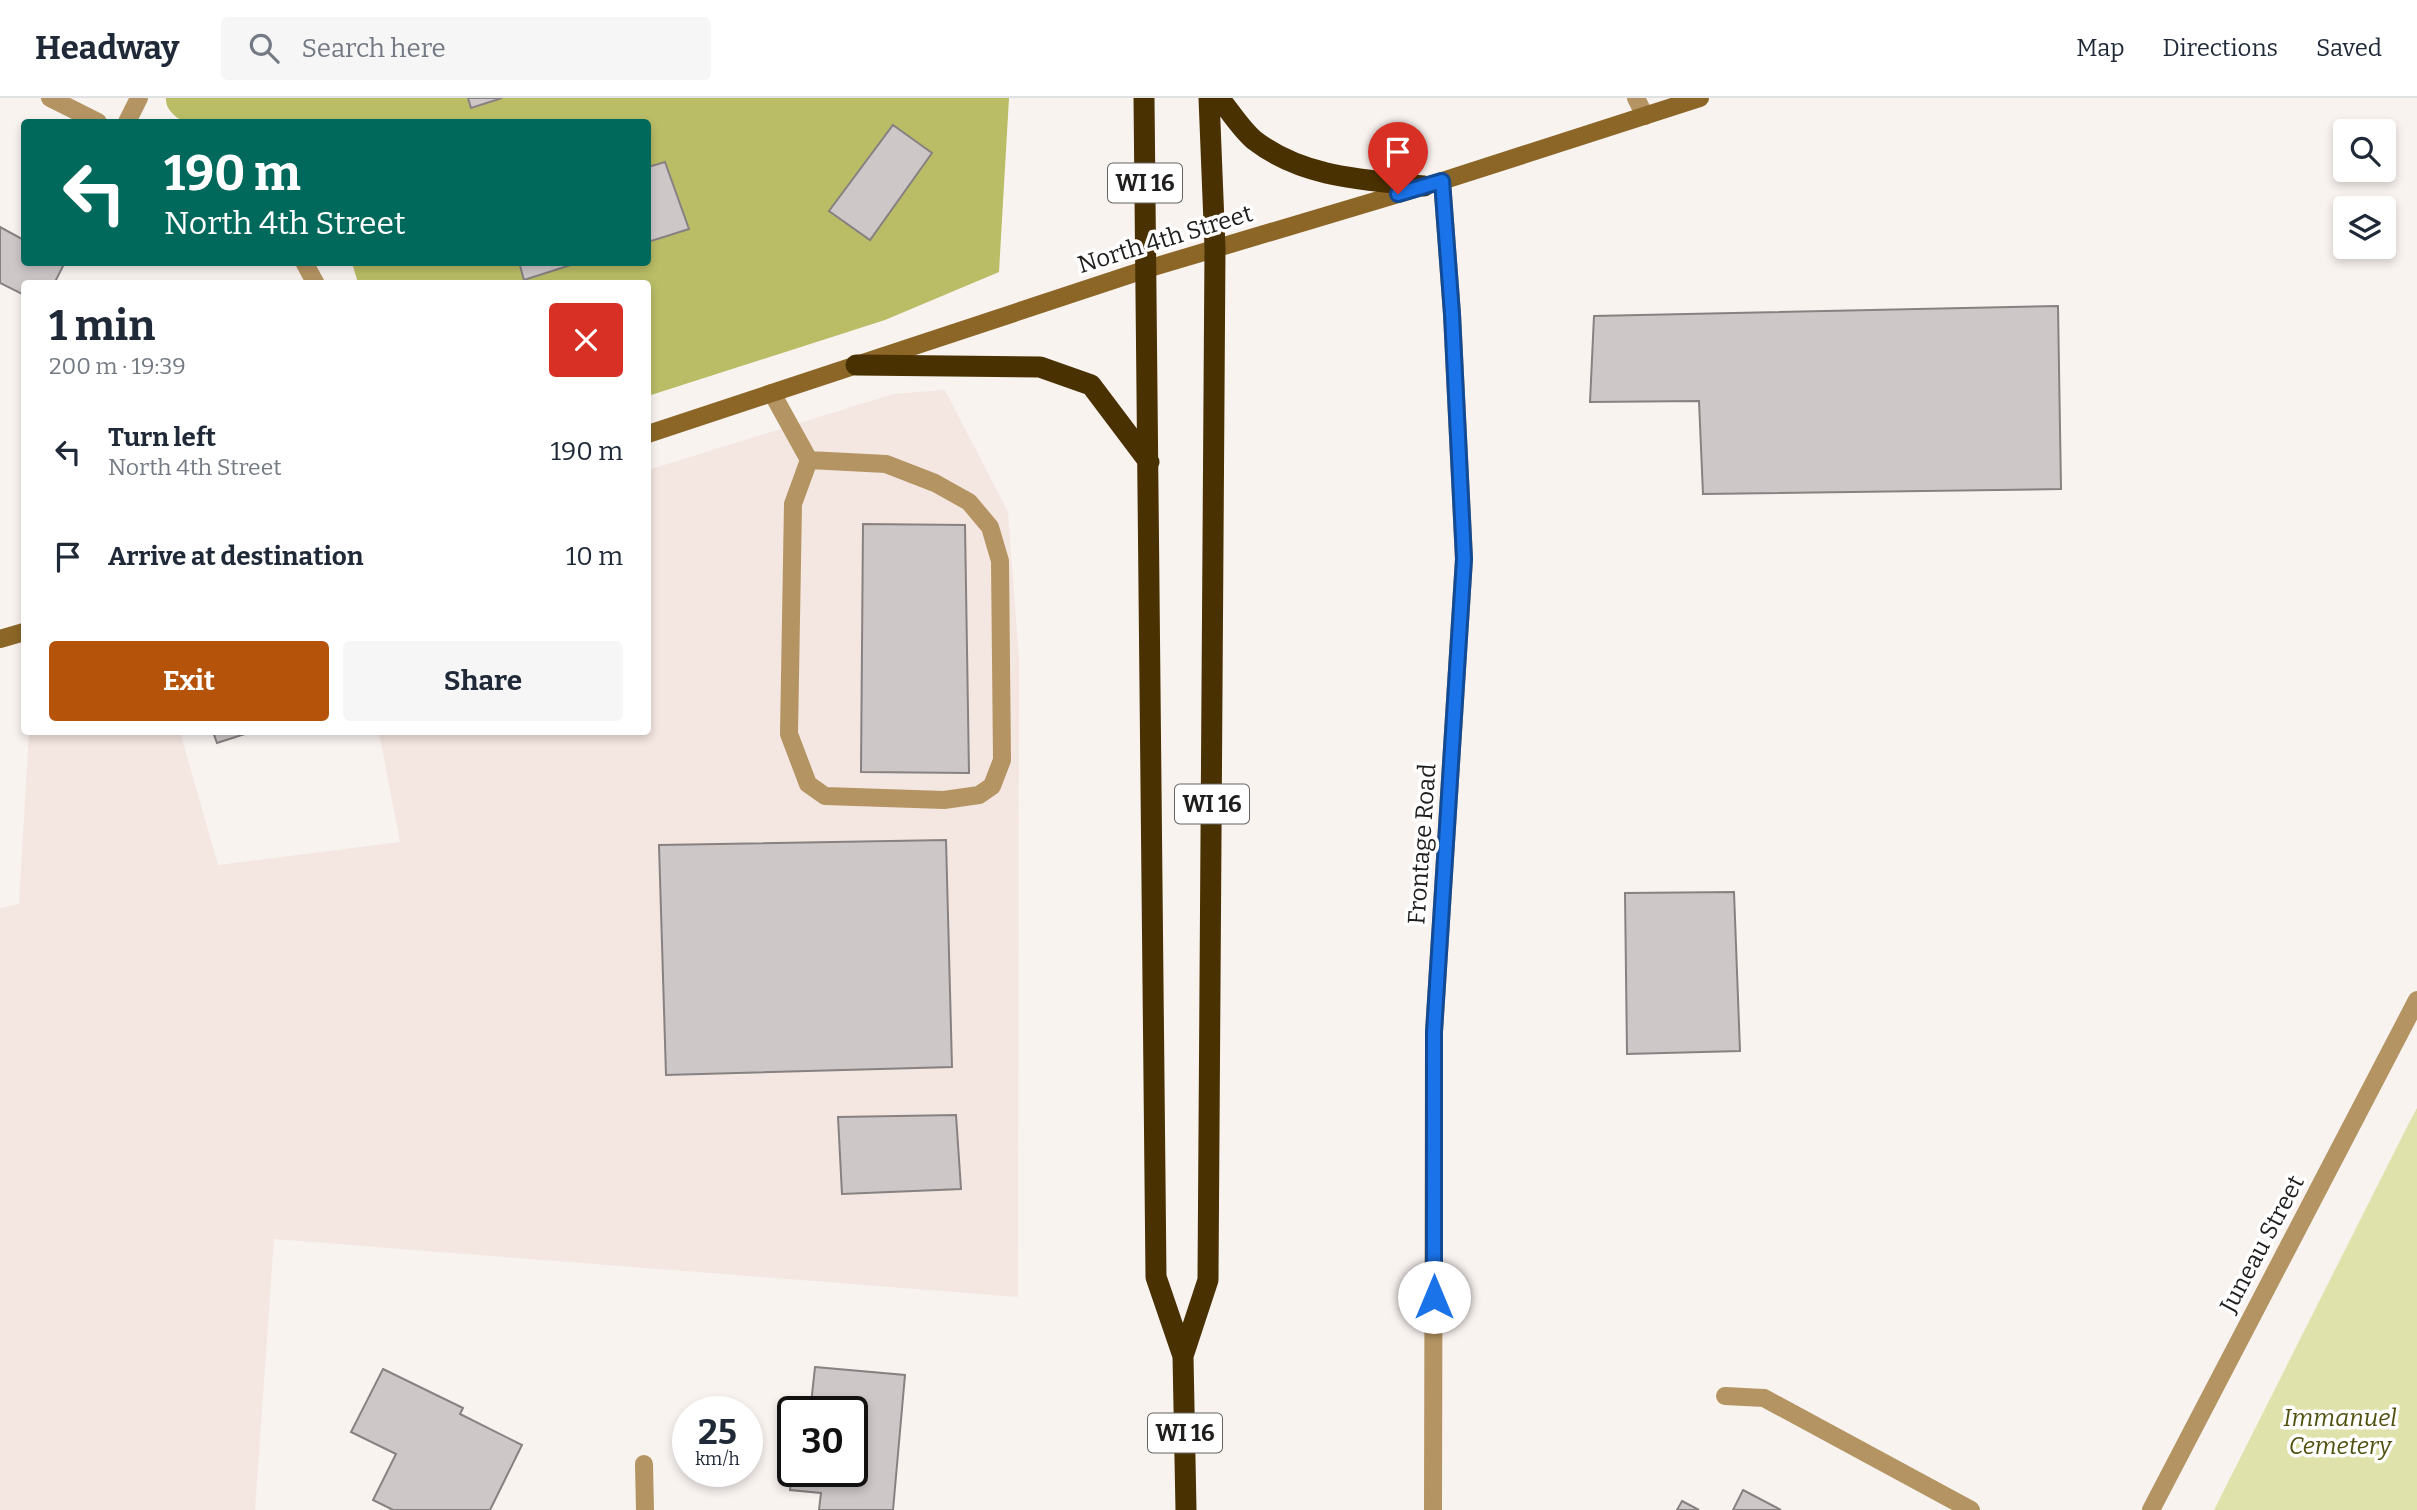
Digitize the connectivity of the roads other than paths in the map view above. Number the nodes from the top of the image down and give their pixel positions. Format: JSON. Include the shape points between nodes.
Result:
{"nodes":[{"id":1,"x":50,"y":98,"type":"edge"},
{"id":2,"x":139,"y":98,"type":"edge"},
{"id":3,"x":1144,"y":98,"type":"edge"},
{"id":4,"x":1209,"y":98,"type":"edge"},
{"id":5,"x":1220,"y":98,"type":"edge"},
{"id":6,"x":1636,"y":98,"type":"edge"},
{"id":7,"x":1700,"y":98,"type":"edge"},
{"id":8,"x":1645,"y":116,"type":"junction"},
{"id":9,"x":92,"y":119,"type":"edge"},
{"id":10,"x":128,"y":119,"type":"edge"},
{"id":11,"x":1433,"y":184,"type":"junction"},
{"id":12,"x":1215,"y":248,"type":"junction"},
{"id":13,"x":1147,"y":269,"type":"junction"},
{"id":14,"x":856,"y":365,"type":"junction"},
{"id":15,"x":772,"y":393,"type":"junction"},
{"id":16,"x":651,"y":433,"type":"edge"},
{"id":17,"x":809,"y":460,"type":"junction"},
{"id":18,"x":1149,"y":462,"type":"junction"},
{"id":19,"x":21,"y":633,"type":"edge"},
{"id":20,"x":0,"y":639,"type":"edge"},
{"id":21,"x":2417,"y":1000,"type":"edge"},
{"id":22,"x":1183,"y":1356,"type":"junction"},
{"id":23,"x":1725,"y":1396,"type":"dead end"},
{"id":24,"x":644,"y":1464,"type":"dead end"},
{"id":25,"x":645,"y":1510,"type":"edge"},
{"id":26,"x":1186,"y":1510,"type":"edge"},
{"id":27,"x":1433,"y":1510,"type":"edge"},
{"id":28,"x":1971,"y":1510,"type":"edge"},
{"id":29,"x":2151,"y":1510,"type":"edge"}],
"edges":[{"from":1,"to":9,"type":"street"},
{"from":2,"to":10,"type":"street"},
{"from":3,"to":13,"type":"highway","number":"WI 16"},
{"from":4,"to":12,"type":"highway","number":"WI 16"},
{"from":5,"to":11,"type":"highway","via":[[1252,139],[1291,163],[1337,177]]},
{"from":6,"to":8,"type":"street"},
{"from":7,"to":8,"type":"street","name":"North 4th Street"},
{"from":8,"to":11,"type":"street","name":"North 4th Street"},
{"from":11,"to":12,"type":"street","name":"North 4th Street"},
{"from":11,"to":27,"type":"street","name":"Frontage Road","via":[[1452,314],[1464,559],[1434,1032]]},
{"from":12,"to":13,"type":"street","name":"North 4th Street"},
{"from":12,"to":22,"type":"highway","number":"WI 16","via":[[1208,1280]]},
{"from":13,"to":14,"type":"street","name":"North 4th Street"},
{"from":13,"to":18,"type":"highway","number":"WI 16"},
{"from":14,"to":15,"type":"street","name":"North 4th Street"},
{"from":14,"to":18,"type":"highway","via":[[1040,367],[1091,385]]},
{"from":15,"to":16,"type":"street","name":"North 4th Street"},
{"from":15,"to":17,"type":"street"},
{"from":17,"to":17,"type":"street","via":[[886,464],[969,502],[990,527],[1000,561],[1002,760],[992,786],[979,795],[944,800],[825,796],[808,784],[789,734],[793,504]]},
{"from":18,"to":22,"type":"highway","number":"WI 16","via":[[1156,1277]]},
{"from":19,"to":20,"type":"street"},
{"from":21,"to":29,"type":"street","name":"Juneau Street"},
{"from":22,"to":26,"type":"highway","number":"WI 16"},
{"from":23,"to":28,"type":"street","via":[[1765,1398]]},
{"from":24,"to":25,"type":"street"}]}
